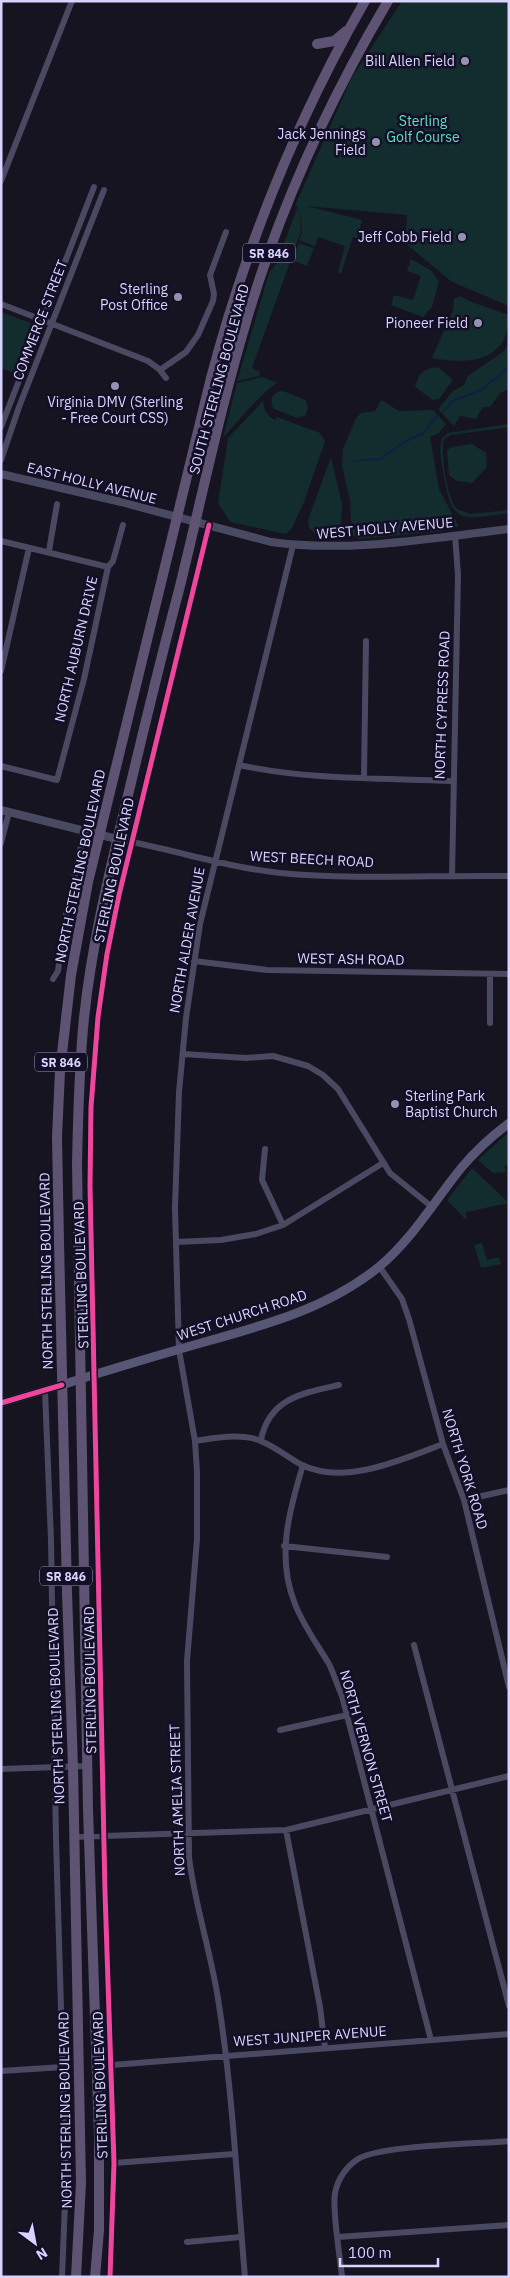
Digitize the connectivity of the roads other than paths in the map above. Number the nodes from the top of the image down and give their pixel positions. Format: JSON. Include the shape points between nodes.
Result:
{"nodes":[{"id":1,"x":72,"y":1,"type":"edge"},
{"id":2,"x":366,"y":1,"type":"edge"},
{"id":3,"x":388,"y":1,"type":"edge"},
{"id":4,"x":349,"y":29,"type":"junction"},
{"id":5,"x":317,"y":44,"type":"dead end"},
{"id":6,"x":1,"y":181,"type":"edge"},
{"id":7,"x":94,"y":187,"type":"dead end"},
{"id":8,"x":104,"y":190,"type":"dead end"},
{"id":9,"x":226,"y":232,"type":"dead end"},
{"id":10,"x":1,"y":304,"type":"edge"},
{"id":11,"x":41,"y":320,"type":"junction"},
{"id":12,"x":52,"y":324,"type":"junction"},
{"id":13,"x":160,"y":370,"type":"junction"},
{"id":14,"x":166,"y":378,"type":"dead end"},
{"id":15,"x":1,"y":427,"type":"edge"},
{"id":16,"x":1,"y":460,"type":"edge"},
{"id":17,"x":1,"y":474,"type":"edge"},
{"id":18,"x":58,"y":504,"type":"dead end"},
{"id":19,"x":176,"y":517,"type":"junction"},
{"id":20,"x":195,"y":522,"type":"junction"},
{"id":21,"x":123,"y":525,"type":"dead end"},
{"id":22,"x":208,"y":525,"type":"junction"},
{"id":23,"x":509,"y":529,"type":"edge"},
{"id":24,"x":455,"y":535,"type":"junction"},
{"id":25,"x":1,"y":541,"type":"edge"},
{"id":26,"x":293,"y":545,"type":"junction"},
{"id":27,"x":30,"y":548,"type":"junction"},
{"id":28,"x":49,"y":552,"type":"junction"},
{"id":29,"x":108,"y":567,"type":"junction"},
{"id":30,"x":366,"y":641,"type":"dead end"},
{"id":31,"x":1,"y":671,"type":"edge"},
{"id":32,"x":239,"y":765,"type":"junction"},
{"id":33,"x":1,"y":766,"type":"edge"},
{"id":34,"x":364,"y":777,"type":"junction"},
{"id":35,"x":452,"y":781,"type":"junction"},
{"id":36,"x":5,"y":811,"type":"edge"},
{"id":37,"x":84,"y":832,"type":"junction"},
{"id":38,"x":99,"y":835,"type":"junction"},
{"id":39,"x":117,"y":839,"type":"junction"},
{"id":40,"x":131,"y":842,"type":"junction"},
{"id":41,"x":1,"y":843,"type":"edge"},
{"id":42,"x":214,"y":862,"type":"junction"},
{"id":43,"x":452,"y":876,"type":"junction"},
{"id":44,"x":509,"y":876,"type":"edge"},
{"id":45,"x":194,"y":961,"type":"junction"},
{"id":46,"x":490,"y":974,"type":"junction"},
{"id":47,"x":509,"y":974,"type":"edge"},
{"id":48,"x":53,"y":979,"type":"dead end"},
{"id":49,"x":490,"y":1023,"type":"dead end"},
{"id":50,"x":183,"y":1054,"type":"junction"},
{"id":51,"x":509,"y":1123,"type":"edge"},
{"id":52,"x":264,"y":1148,"type":"dead end"},
{"id":53,"x":383,"y":1163,"type":"junction"},
{"id":54,"x":432,"y":1207,"type":"junction"},
{"id":55,"x":283,"y":1225,"type":"junction"},
{"id":56,"x":176,"y":1242,"type":"junction"},
{"id":57,"x":379,"y":1266,"type":"junction"},
{"id":58,"x":179,"y":1350,"type":"junction"},
{"id":59,"x":96,"y":1373,"type":"junction"},
{"id":60,"x":81,"y":1379,"type":"junction"},
{"id":61,"x":62,"y":1385,"type":"junction"},
{"id":62,"x":339,"y":1385,"type":"dead end"},
{"id":63,"x":45,"y":1390,"type":"junction"},
{"id":64,"x":1,"y":1403,"type":"edge"},
{"id":65,"x":260,"y":1440,"type":"junction"},
{"id":66,"x":195,"y":1441,"type":"junction"},
{"id":67,"x":443,"y":1444,"type":"junction"},
{"id":68,"x":303,"y":1466,"type":"junction"},
{"id":69,"x":509,"y":1490,"type":"edge"},
{"id":70,"x":464,"y":1500,"type":"junction"},
{"id":71,"x":284,"y":1546,"type":"junction"},
{"id":72,"x":387,"y":1557,"type":"dead end"},
{"id":73,"x":414,"y":1645,"type":"dead end"},
{"id":74,"x":509,"y":1687,"type":"edge"},
{"id":75,"x":347,"y":1716,"type":"junction"},
{"id":76,"x":280,"y":1730,"type":"dead end"},
{"id":77,"x":88,"y":1766,"type":"junction"},
{"id":78,"x":73,"y":1767,"type":"junction"},
{"id":79,"x":56,"y":1768,"type":"junction"},
{"id":80,"x":1,"y":1769,"type":"edge"},
{"id":81,"x":509,"y":1776,"type":"edge"},
{"id":82,"x":452,"y":1790,"type":"junction"},
{"id":83,"x":371,"y":1811,"type":"junction"},
{"id":84,"x":286,"y":1830,"type":"junction"},
{"id":85,"x":188,"y":1834,"type":"junction"},
{"id":86,"x":104,"y":1836,"type":"junction"},
{"id":87,"x":89,"y":1837,"type":"junction"},
{"id":88,"x":73,"y":1838,"type":"junction"},
{"id":89,"x":509,"y":2006,"type":"edge"},
{"id":90,"x":509,"y":2034,"type":"edge"},
{"id":91,"x":431,"y":2040,"type":"junction"},
{"id":92,"x":325,"y":2048,"type":"junction"},
{"id":93,"x":226,"y":2055,"type":"junction"},
{"id":94,"x":112,"y":2065,"type":"junction"},
{"id":95,"x":63,"y":2067,"type":"junction"},
{"id":96,"x":1,"y":2071,"type":"edge"},
{"id":97,"x":509,"y":2141,"type":"edge"},
{"id":98,"x":234,"y":2154,"type":"junction"},
{"id":99,"x":114,"y":2163,"type":"junction"},
{"id":100,"x":509,"y":2224,"type":"edge"},
{"id":101,"x":338,"y":2236,"type":"junction"},
{"id":102,"x":242,"y":2237,"type":"junction"},
{"id":103,"x":187,"y":2242,"type":"dead end"},
{"id":104,"x":62,"y":2277,"type":"edge"},
{"id":105,"x":76,"y":2277,"type":"edge"},
{"id":106,"x":95,"y":2277,"type":"edge"},
{"id":107,"x":110,"y":2277,"type":"edge"},
{"id":108,"x":245,"y":2277,"type":"edge"},
{"id":109,"x":342,"y":2277,"type":"edge"}],
"edges":[{"from":1,"to":6,"type":"street"},
{"from":2,"to":4,"type":"main road","name":"SOUTH STERLING BOULEVARD","number":"SR 846"},
{"from":3,"to":20,"type":"main road","name":"SOUTH STERLING BOULEVARD","number":"SR 846","via":[[338,92],[281,220],[238,352]]},
{"from":4,"to":5,"type":"main road","via":[[334,41]]},
{"from":4,"to":19,"type":"main road","name":"SOUTH STERLING BOULEVARD","number":"SR 846","via":[[286,157],[244,266],[210,378]]},
{"from":7,"to":11,"type":"street","name":"COMMERCE STREET"},
{"from":8,"to":12,"type":"street","name":"COMMERCE STREET"},
{"from":9,"to":13,"type":"street","via":[[210,275],[214,294],[198,335],[186,352]]},
{"from":10,"to":11,"type":"street"},
{"from":11,"to":12,"type":"street"},
{"from":11,"to":15,"type":"street","name":"COMMERCE STREET"},
{"from":12,"to":13,"type":"street","via":[[148,361]]},
{"from":12,"to":16,"type":"street","name":"COMMERCE STREET"},
{"from":13,"to":14,"type":"street"},
{"from":17,"to":19,"type":"street","name":"EAST HOLLY AVENUE"},
{"from":18,"to":28,"type":"street"},
{"from":19,"to":20,"type":"street","name":"WEST HOLLY AVENUE"},
{"from":19,"to":38,"type":"main road","name":"NORTH STERLING BOULEVARD","number":"SR 846"},
{"from":20,"to":22,"type":"street","name":"WEST HOLLY AVENUE"},
{"from":20,"to":39,"type":"main road","name":"NORTH STERLING BOULEVARD","number":"SR 846"},
{"from":21,"to":29,"type":"street","name":"NORTH AUBURN DRIVE"},
{"from":22,"to":26,"type":"street","name":"WEST HOLLY AVENUE"},
{"from":22,"to":40,"type":"street","name":"STERLING BOULEVARD"},
{"from":23,"to":24,"type":"street","name":"WEST HOLLY AVENUE"},
{"from":24,"to":26,"type":"street","name":"WEST HOLLY AVENUE","via":[[347,546]]},
{"from":24,"to":35,"type":"street","name":"NORTH CYPRESS ROAD","via":[[458,575]]},
{"from":25,"to":27,"type":"street"},
{"from":26,"to":32,"type":"street","name":"NORTH ALDER AVENUE"},
{"from":27,"to":28,"type":"street"},
{"from":27,"to":31,"type":"street"},
{"from":28,"to":29,"type":"street"},
{"from":29,"to":33,"type":"street","name":"NORTH AUBURN DRIVE","via":[[87,669],[57,780]]},
{"from":30,"to":34,"type":"street"},
{"from":32,"to":34,"type":"street","via":[[271,772]]},
{"from":32,"to":42,"type":"street","name":"NORTH ALDER AVENUE"},
{"from":34,"to":35,"type":"street"},
{"from":35,"to":43,"type":"street","name":"NORTH CYPRESS ROAD"},
{"from":36,"to":37,"type":"street"},
{"from":36,"to":41,"type":"street"},
{"from":37,"to":38,"type":"street"},
{"from":37,"to":48,"type":"street","via":[[58,971]]},
{"from":38,"to":39,"type":"street"},
{"from":38,"to":61,"type":"main road","name":"NORTH STERLING BOULEVARD","number":"SR 846","via":[[76,938],[60,1071],[57,1137]]},
{"from":39,"to":40,"type":"street","name":"WEST BEECH ROAD"},
{"from":39,"to":60,"type":"main road","name":"NORTH STERLING BOULEVARD","number":"SR 846","via":[[84,1016],[78,1092]]},
{"from":40,"to":42,"type":"street","name":"WEST BEECH ROAD"},
{"from":40,"to":59,"type":"street","name":"STERLING BOULEVARD","via":[[107,954],[93,1067],[91,1287]]},
{"from":42,"to":43,"type":"street","name":"WEST BEECH ROAD","via":[[282,873]]},
{"from":42,"to":45,"type":"street","name":"NORTH ALDER AVENUE"},
{"from":43,"to":44,"type":"street","name":"WEST BEECH ROAD"},
{"from":45,"to":46,"type":"street","name":"WEST ASH ROAD","via":[[266,970]]},
{"from":45,"to":50,"type":"street","name":"NORTH ALDER AVENUE"},
{"from":46,"to":47,"type":"street","name":"WEST ASH ROAD"},
{"from":46,"to":49,"type":"street"},
{"from":50,"to":53,"type":"street","via":[[246,1058],[272,1056],[308,1066],[338,1089]]},
{"from":50,"to":56,"type":"street","name":"NORTH ALDER AVENUE","via":[[176,1148]]},
{"from":51,"to":54,"type":"main road","name":"WEST CHURCH ROAD","via":[[462,1166]]},
{"from":52,"to":55,"type":"street","via":[[262,1180]]},
{"from":53,"to":54,"type":"street","via":[[405,1187]]},
{"from":53,"to":55,"type":"street"},
{"from":54,"to":57,"type":"main road","name":"WEST CHURCH ROAD"},
{"from":55,"to":56,"type":"street","via":[[256,1234],[220,1240]]},
{"from":56,"to":58,"type":"street","name":"NORTH ALDER AVENUE"},
{"from":57,"to":58,"type":"main road","name":"WEST CHURCH ROAD","via":[[323,1303],[281,1320]]},
{"from":57,"to":67,"type":"street","name":"NORTH YORK ROAD","via":[[402,1299]]},
{"from":58,"to":59,"type":"main road","name":"WEST CHURCH ROAD"},
{"from":58,"to":66,"type":"street","name":"NORTH AMELIA STREET"},
{"from":59,"to":60,"type":"main road","name":"WEST CHURCH ROAD"},
{"from":59,"to":86,"type":"street","name":"STERLING BOULEVARD"},
{"from":60,"to":61,"type":"main road","name":"WEST CHURCH ROAD"},
{"from":60,"to":77,"type":"main road","name":"NORTH STERLING BOULEVARD","number":"SR 846"},
{"from":61,"to":63,"type":"street"},
{"from":61,"to":78,"type":"main road","name":"NORTH STERLING BOULEVARD","number":"SR 846"},
{"from":62,"to":65,"type":"street","via":[[284,1401],[272,1413]]},
{"from":63,"to":64,"type":"street"},
{"from":63,"to":79,"type":"street"},
{"from":65,"to":66,"type":"street","via":[[224,1438]]},
{"from":65,"to":68,"type":"street"},
{"from":66,"to":85,"type":"street","name":"NORTH AMELIA STREET","via":[[197,1539],[187,1661]]},
{"from":67,"to":68,"type":"street","via":[[360,1471]]},
{"from":67,"to":70,"type":"street","name":"NORTH YORK ROAD"},
{"from":68,"to":71,"type":"street","name":"NORTH VERNON STREET","via":[[289,1510]]},
{"from":69,"to":70,"type":"street"},
{"from":70,"to":74,"type":"street","name":"NORTH YORK ROAD"},
{"from":71,"to":72,"type":"street"},
{"from":71,"to":75,"type":"street","name":"NORTH VERNON STREET","via":[[287,1578],[295,1604],[330,1666]]},
{"from":73,"to":82,"type":"street"},
{"from":75,"to":76,"type":"street"},
{"from":75,"to":83,"type":"street","name":"NORTH VERNON STREET"},
{"from":77,"to":78,"type":"street"},
{"from":77,"to":87,"type":"main road","name":"NORTH STERLING BOULEVARD","number":"SR 846"},
{"from":78,"to":79,"type":"street"},
{"from":78,"to":88,"type":"main road","name":"NORTH STERLING BOULEVARD","number":"SR 846"},
{"from":79,"to":80,"type":"street"},
{"from":79,"to":95,"type":"street"},
{"from":81,"to":82,"type":"street"},
{"from":82,"to":83,"type":"street"},
{"from":82,"to":89,"type":"street"},
{"from":83,"to":84,"type":"street"},
{"from":83,"to":91,"type":"street","name":"NORTH VERNON STREET"},
{"from":84,"to":85,"type":"street"},
{"from":84,"to":92,"type":"street"},
{"from":85,"to":86,"type":"street"},
{"from":85,"to":93,"type":"street","name":"NORTH AMELIA STREET","via":[[193,1888],[220,2006]]},
{"from":86,"to":87,"type":"street"},
{"from":86,"to":94,"type":"street","name":"STERLING BOULEVARD"},
{"from":87,"to":88,"type":"street"},
{"from":87,"to":106,"type":"main road","name":"NORTH STERLING BOULEVARD","number":"SR 846","via":[[100,2187]]},
{"from":88,"to":105,"type":"main road","name":"NORTH STERLING BOULEVARD","number":"SR 846","via":[[81,2183]]},
{"from":90,"to":91,"type":"street","name":"WEST JUNIPER AVENUE"},
{"from":91,"to":92,"type":"street","name":"WEST JUNIPER AVENUE"},
{"from":92,"to":93,"type":"street","name":"WEST JUNIPER AVENUE"},
{"from":93,"to":94,"type":"street","name":"WEST JUNIPER AVENUE"},
{"from":93,"to":98,"type":"street","name":"NORTH AMELIA STREET"},
{"from":94,"to":99,"type":"street","name":"STERLING BOULEVARD"},
{"from":95,"to":96,"type":"street"},
{"from":95,"to":104,"type":"street","via":[[66,2178]]},
{"from":97,"to":101,"type":"street","via":[[383,2151],[358,2159],[338,2182],[335,2195]]},
{"from":98,"to":99,"type":"street"},
{"from":98,"to":102,"type":"street","name":"NORTH AMELIA STREET"},
{"from":99,"to":107,"type":"street","name":"STERLING BOULEVARD"},
{"from":100,"to":101,"type":"street"},
{"from":101,"to":109,"type":"street"},
{"from":102,"to":103,"type":"street"},
{"from":102,"to":108,"type":"street","name":"NORTH AMELIA STREET"}]}
